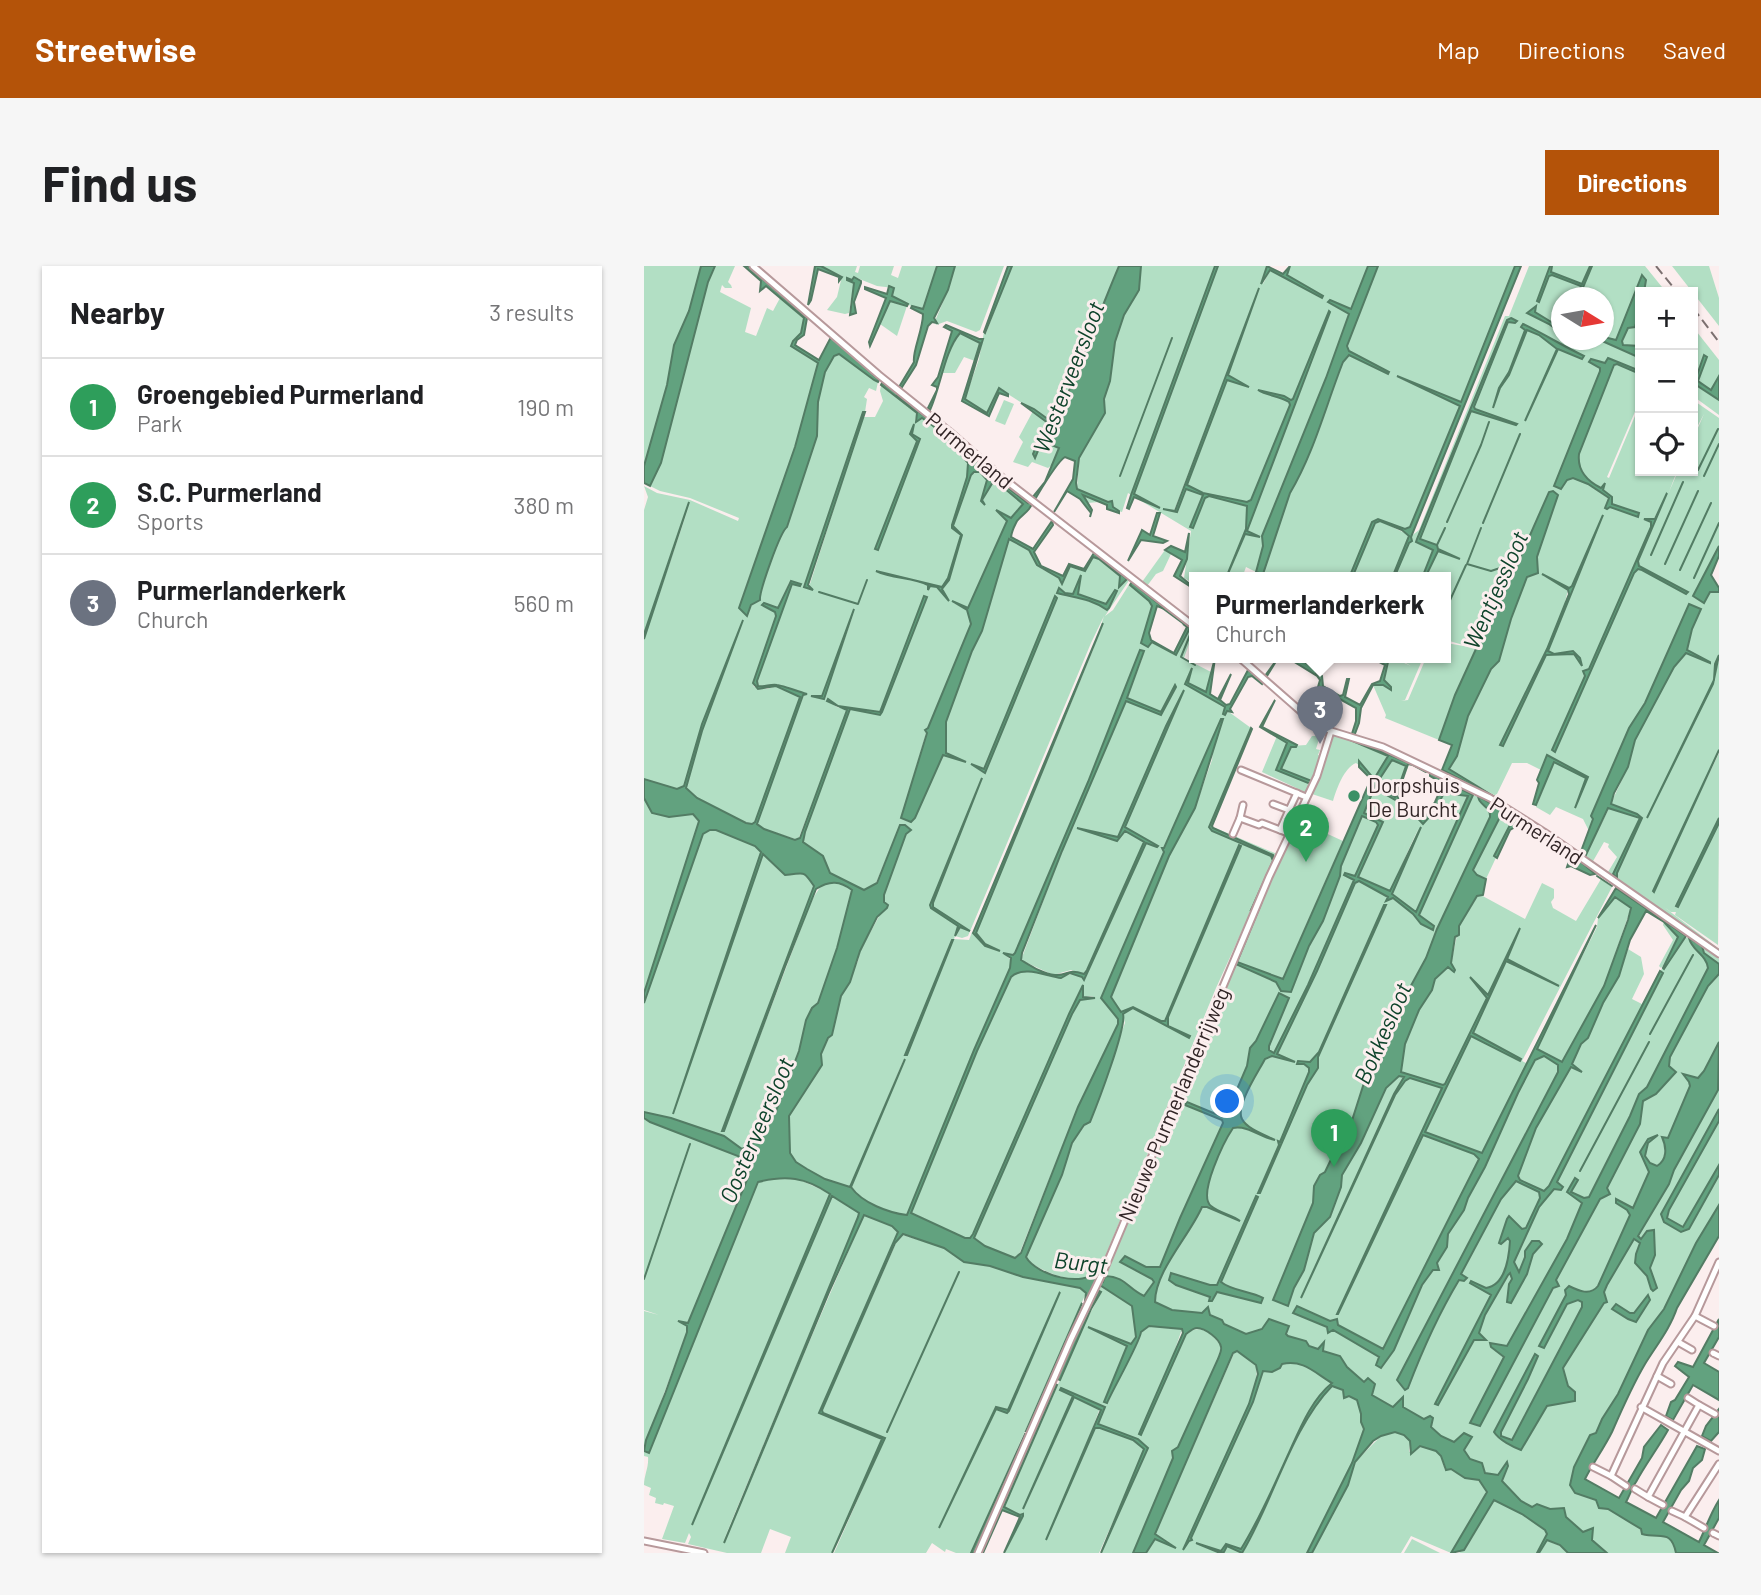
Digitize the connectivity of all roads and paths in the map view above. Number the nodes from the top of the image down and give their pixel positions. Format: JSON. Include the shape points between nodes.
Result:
{"nodes":[{"id":1,"x":753,"y":266,"type":"edge"},
{"id":2,"x":1189,"y":622,"type":"edge"},
{"id":3,"x":1246,"y":663,"type":"edge"},
{"id":4,"x":1331,"y":731,"type":"junction"},
{"id":5,"x":1241,"y":769,"type":"dead end"},
{"id":6,"x":1297,"y":793,"type":"junction"},
{"id":7,"x":1306,"y":797,"type":"junction"},
{"id":8,"x":1273,"y":804,"type":"dead end"},
{"id":9,"x":1243,"y":805,"type":"dead end"},
{"id":10,"x":1289,"y":810,"type":"junction"},
{"id":11,"x":1240,"y":818,"type":"junction"},
{"id":12,"x":1280,"y":830,"type":"junction"},
{"id":13,"x":1288,"y":833,"type":"junction"},
{"id":14,"x":1233,"y":834,"type":"dead end"},
{"id":15,"x":1719,"y":954,"type":"edge"},
{"id":16,"x":1719,"y":1262,"type":"edge"},
{"id":17,"x":1695,"y":1316,"type":"junction"},
{"id":18,"x":1714,"y":1326,"type":"dead end"},
{"id":19,"x":1678,"y":1342,"type":"junction"},
{"id":20,"x":1692,"y":1350,"type":"dead end"},
{"id":21,"x":1657,"y":1376,"type":"junction"},
{"id":22,"x":1671,"y":1384,"type":"dead end"},
{"id":23,"x":1688,"y":1398,"type":"dead end"},
{"id":24,"x":1699,"y":1405,"type":"junction"},
{"id":25,"x":1641,"y":1408,"type":"junction"},
{"id":26,"x":1715,"y":1414,"type":"dead end"},
{"id":27,"x":1685,"y":1432,"type":"junction"},
{"id":28,"x":1719,"y":1451,"type":"edge"},
{"id":29,"x":1719,"y":1464,"type":"edge"},
{"id":30,"x":1593,"y":1467,"type":"dead end"},
{"id":31,"x":1611,"y":1476,"type":"junction"},
{"id":32,"x":1626,"y":1486,"type":"dead end"},
{"id":33,"x":1635,"y":1489,"type":"dead end"},
{"id":34,"x":1648,"y":1497,"type":"junction"},
{"id":35,"x":1662,"y":1505,"type":"dead end"},
{"id":36,"x":1672,"y":1511,"type":"dead end"},
{"id":37,"x":1685,"y":1517,"type":"junction"},
{"id":38,"x":1704,"y":1528,"type":"dead end"},
{"id":39,"x":644,"y":1541,"type":"edge"},
{"id":40,"x":704,"y":1553,"type":"edge"},
{"id":41,"x":978,"y":1553,"type":"edge"}],
"edges":[{"from":1,"to":2,"type":"street","name":"Purmerland","via":[[898,391]]},
{"from":3,"to":4,"type":"street","name":"Purmerland","via":[[1309,719]]},
{"from":4,"to":7,"type":"street","name":"Nieuwe Purmerlanderrijweg"},
{"from":4,"to":15,"type":"street","name":"Purmerland","via":[[1392,751],[1490,798]]},
{"from":5,"to":6,"type":"street"},
{"from":6,"to":7,"type":"street"},
{"from":6,"to":10,"type":"street"},
{"from":7,"to":13,"type":"street","name":"Nieuwe Purmerlanderrijweg"},
{"from":8,"to":10,"type":"street"},
{"from":9,"to":11,"type":"street"},
{"from":10,"to":12,"type":"street"},
{"from":11,"to":12,"type":"street"},
{"from":11,"to":14,"type":"street"},
{"from":12,"to":13,"type":"street"},
{"from":13,"to":41,"type":"street","name":"Nieuwe Purmerlanderrijweg"},
{"from":16,"to":17,"type":"street"},
{"from":17,"to":18,"type":"street"},
{"from":17,"to":19,"type":"street"},
{"from":19,"to":20,"type":"street"},
{"from":19,"to":21,"type":"street"},
{"from":21,"to":22,"type":"street"},
{"from":21,"to":25,"type":"street"},
{"from":23,"to":24,"type":"street"},
{"from":24,"to":26,"type":"street"},
{"from":24,"to":27,"type":"street"},
{"from":25,"to":27,"type":"street"},
{"from":25,"to":31,"type":"street"},
{"from":27,"to":28,"type":"street"},
{"from":27,"to":34,"type":"street"},
{"from":29,"to":37,"type":"street"},
{"from":30,"to":31,"type":"street"},
{"from":31,"to":32,"type":"street"},
{"from":33,"to":34,"type":"street"},
{"from":34,"to":35,"type":"street"},
{"from":36,"to":37,"type":"street"},
{"from":37,"to":38,"type":"street"},
{"from":39,"to":40,"type":"street"}]}
